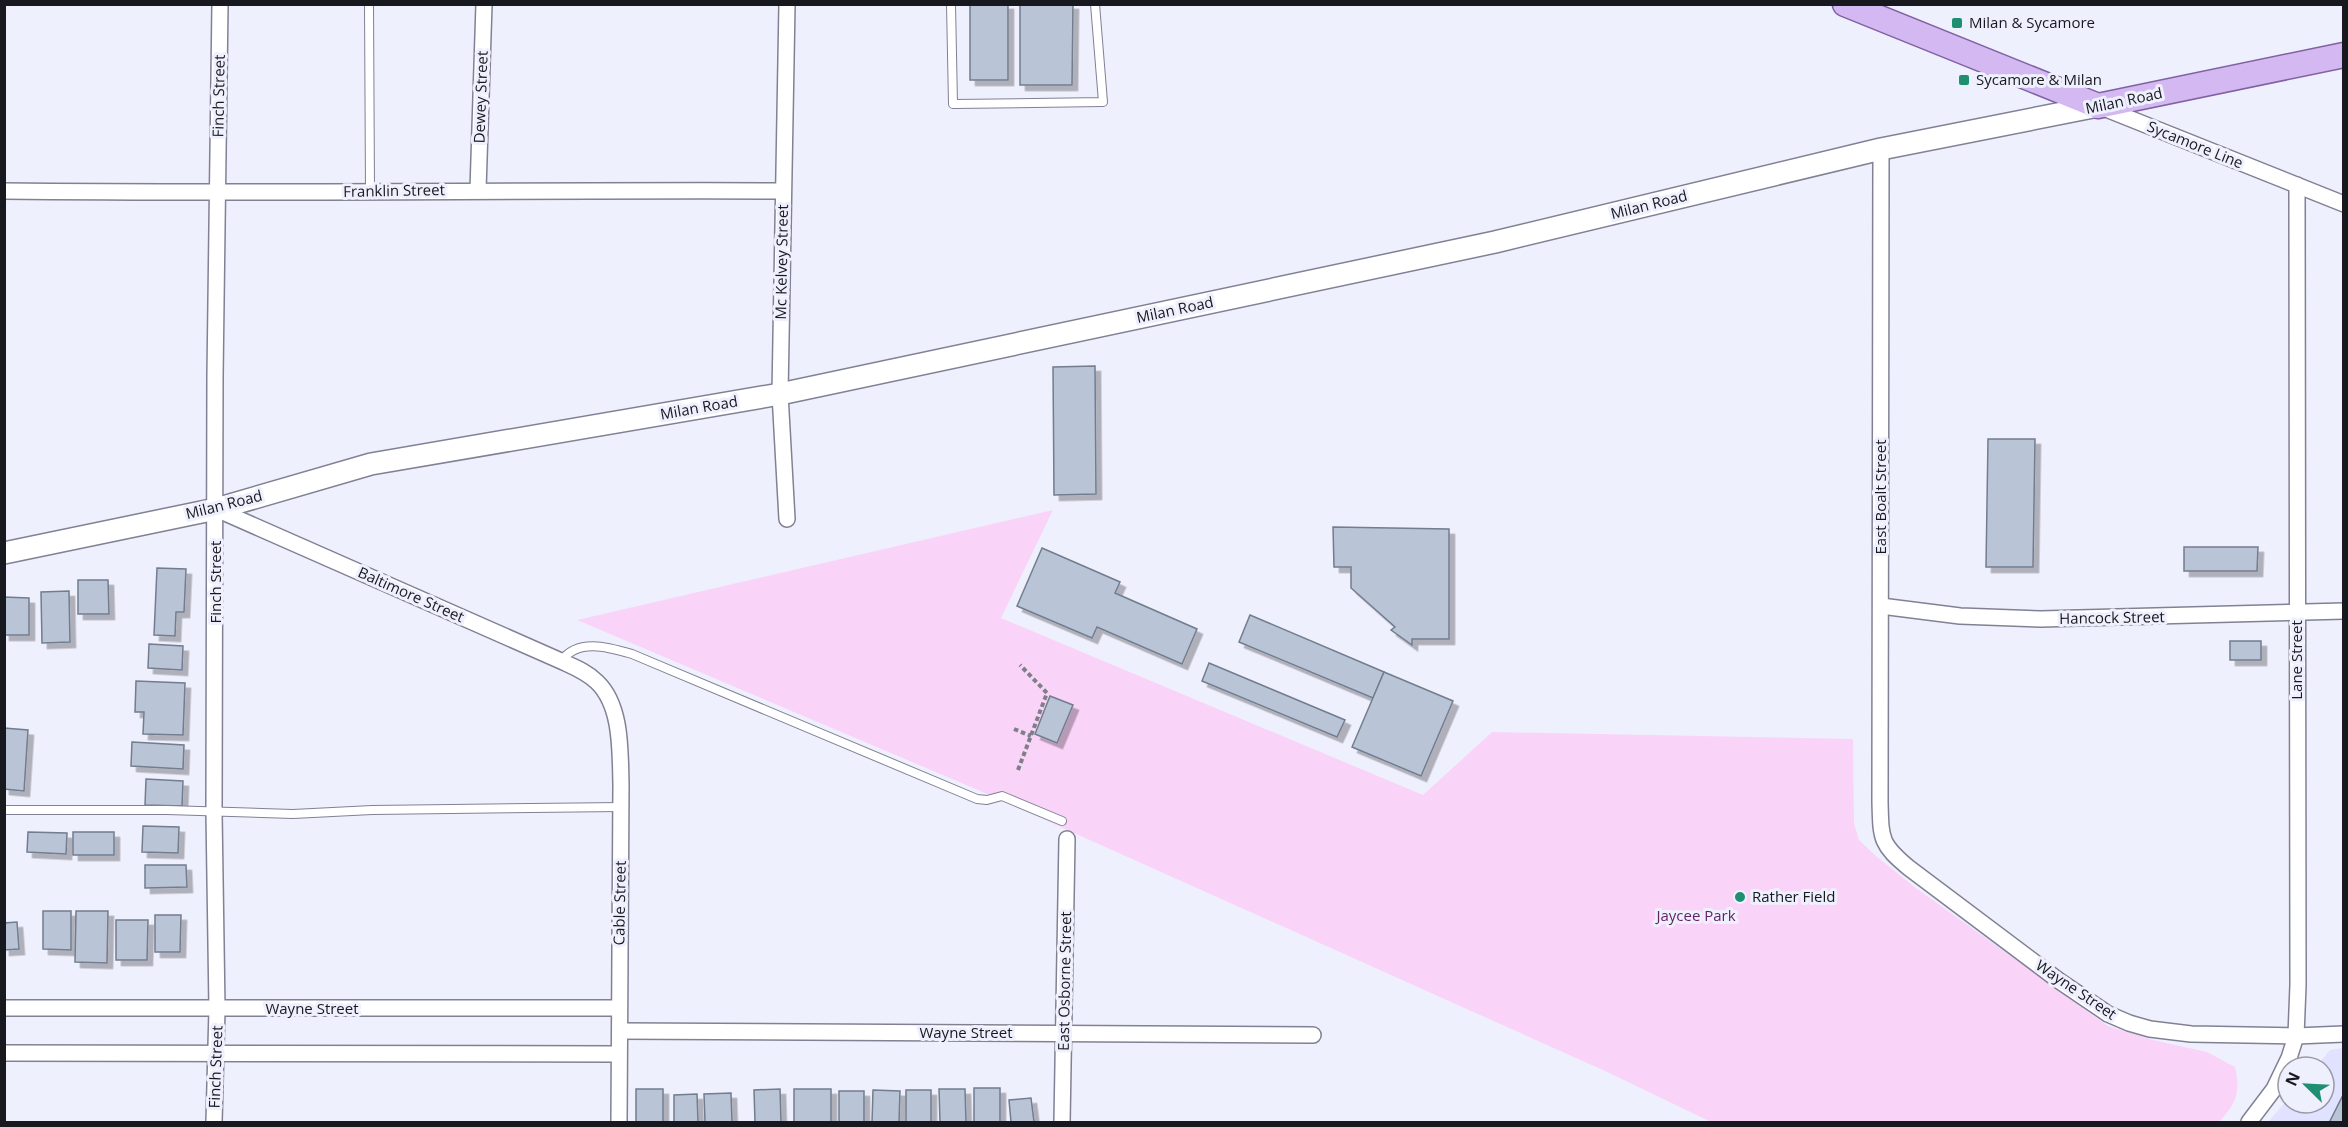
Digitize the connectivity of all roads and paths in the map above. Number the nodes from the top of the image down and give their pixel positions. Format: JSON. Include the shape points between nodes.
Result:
{"nodes":[{"id":1,"x":220,"y":4,"type":"edge"},
{"id":2,"x":369,"y":4,"type":"edge"},
{"id":3,"x":484,"y":4,"type":"edge"},
{"id":4,"x":787,"y":4,"type":"edge"},
{"id":5,"x":951,"y":4,"type":"edge"},
{"id":6,"x":1095,"y":4,"type":"edge"},
{"id":7,"x":1845,"y":4,"type":"edge"},
{"id":8,"x":2343,"y":55,"type":"edge"},
{"id":9,"x":2098,"y":106,"type":"junction"},
{"id":10,"x":1881,"y":149,"type":"junction"},
{"id":11,"x":2297,"y":185,"type":"junction"},
{"id":12,"x":4,"y":190,"type":"edge"},
{"id":13,"x":478,"y":190,"type":"junction"},
{"id":14,"x":783,"y":191,"type":"junction"},
{"id":15,"x":370,"y":192,"type":"junction"},
{"id":16,"x":217,"y":194,"type":"junction"},
{"id":17,"x":2343,"y":204,"type":"edge"},
{"id":18,"x":780,"y":394,"type":"junction"},
{"id":19,"x":216,"y":509,"type":"junction"},
{"id":20,"x":787,"y":519,"type":"dead end"},
{"id":21,"x":4,"y":553,"type":"edge"},
{"id":22,"x":1881,"y":606,"type":"junction"},
{"id":23,"x":2297,"y":611,"type":"junction"},
{"id":24,"x":2343,"y":611,"type":"edge"},
{"id":25,"x":561,"y":661,"type":"junction"},
{"id":26,"x":1020,"y":665,"type":"dead end"},
{"id":27,"x":602,"y":687,"type":"joint"},
{"id":28,"x":1014,"y":729,"type":"dead end"},
{"id":29,"x":1031,"y":736,"type":"junction"},
{"id":30,"x":1018,"y":770,"type":"dead end"},
{"id":31,"x":621,"y":807,"type":"junction"},
{"id":32,"x":4,"y":810,"type":"edge"},
{"id":33,"x":214,"y":813,"type":"junction"},
{"id":34,"x":1062,"y":821,"type":"dead end"},
{"id":35,"x":1067,"y":839,"type":"dead end"},
{"id":36,"x":1884,"y":844,"type":"joint"},
{"id":37,"x":4,"y":1008,"type":"edge"},
{"id":38,"x":619,"y":1008,"type":"junction"},
{"id":39,"x":217,"y":1009,"type":"junction"},
{"id":40,"x":620,"y":1031,"type":"junction"},
{"id":41,"x":1064,"y":1034,"type":"junction"},
{"id":42,"x":2343,"y":1034,"type":"edge"},
{"id":43,"x":1313,"y":1035,"type":"dead end"},
{"id":44,"x":2296,"y":1036,"type":"junction"},
{"id":45,"x":4,"y":1053,"type":"edge"},
{"id":46,"x":216,"y":1053,"type":"junction"},
{"id":47,"x":618,"y":1054,"type":"junction"},
{"id":48,"x":214,"y":1122,"type":"edge"},
{"id":49,"x":619,"y":1122,"type":"edge"},
{"id":50,"x":1062,"y":1122,"type":"edge"},
{"id":51,"x":2249,"y":1122,"type":"edge"}],
"edges":[{"from":1,"to":16,"type":"street","name":"Finch Street"},
{"from":2,"to":15,"type":"lane"},
{"from":3,"to":13,"type":"street","name":"Dewey Street"},
{"from":4,"to":14,"type":"street","name":"Mc Kelvey Street"},
{"from":5,"to":6,"type":"lane","via":[[953,105],[1103,102]]},
{"from":7,"to":9,"type":"main road","name":"Sycamore Line"},
{"from":8,"to":9,"type":"main road","name":"Milan Road"},
{"from":9,"to":10,"type":"street","name":"Milan Road"},
{"from":9,"to":11,"type":"street","name":"Sycamore Line"},
{"from":10,"to":18,"type":"street","name":"Milan Road","via":[[1495,242]]},
{"from":10,"to":22,"type":"street","name":"East Boalt Street"},
{"from":11,"to":17,"type":"street","name":"Sycamore Line"},
{"from":11,"to":23,"type":"street","name":"Lane Street"},
{"from":12,"to":16,"type":"street","name":"Franklin Street"},
{"from":13,"to":14,"type":"street","name":"Franklin Street"},
{"from":13,"to":15,"type":"street","name":"Franklin Street"},
{"from":14,"to":18,"type":"street","name":"Mc Kelvey Street"},
{"from":15,"to":16,"type":"street","name":"Franklin Street"},
{"from":16,"to":19,"type":"street","name":"Finch Street"},
{"from":18,"to":19,"type":"street","name":"Milan Road","via":[[371,464]]},
{"from":18,"to":20,"type":"street","name":"Mc Kelvey Street"},
{"from":19,"to":21,"type":"street","name":"Milan Road"},
{"from":19,"to":25,"type":"street","name":"Baltimore Street"},
{"from":19,"to":33,"type":"street","name":"Finch Street"},
{"from":22,"to":23,"type":"street","name":"Hancock Street","via":[[1960,616],[2040,619]]},
{"from":22,"to":36,"type":"street","name":"East Boalt Street","via":[[1880,802]]},
{"from":23,"to":24,"type":"street","name":"Hancock Street"},
{"from":23,"to":44,"type":"street","name":"Lane Street"},
{"from":25,"to":27,"type":"street","name":"Baltimore Street","via":[[588,674]]},
{"from":25,"to":34,"type":"lane","via":[[568,652],[588,646],[632,654],[977,800],[1002,796]]},
{"from":26,"to":29,"type":"path","via":[[1047,693]]},
{"from":27,"to":31,"type":"street","name":"Cable Street","via":[[614,712],[621,757]]},
{"from":28,"to":29,"type":"path"},
{"from":29,"to":30,"type":"path"},
{"from":31,"to":33,"type":"lane"},
{"from":31,"to":38,"type":"street","name":"Cable Street"},
{"from":32,"to":33,"type":"lane"},
{"from":33,"to":39,"type":"street","name":"Finch Street"},
{"from":35,"to":41,"type":"street","name":"East Osborne Street"},
{"from":36,"to":44,"type":"street","name":"Wayne Street","via":[[1909,868],[2049,974],[2115,1017],[2143,1028],[2172,1032]]},
{"from":37,"to":39,"type":"street","name":"Wayne Street"},
{"from":38,"to":39,"type":"street","name":"Wayne Street"},
{"from":38,"to":40,"type":"street","name":"Cable Street"},
{"from":39,"to":46,"type":"street","name":"Finch Street"},
{"from":40,"to":41,"type":"street","name":"Wayne Street"},
{"from":40,"to":47,"type":"street","name":"Cable Street"},
{"from":41,"to":43,"type":"street","name":"Wayne Street"},
{"from":41,"to":50,"type":"street","name":"East Osborne Street"},
{"from":42,"to":44,"type":"street","name":"Wayne Street"},
{"from":44,"to":51,"type":"street","name":"Lane Street","via":[[2280,1079]]},
{"from":45,"to":46,"type":"street"},
{"from":46,"to":47,"type":"street"},
{"from":46,"to":48,"type":"street","name":"Finch Street"},
{"from":47,"to":49,"type":"street","name":"Cable Street"}]}
